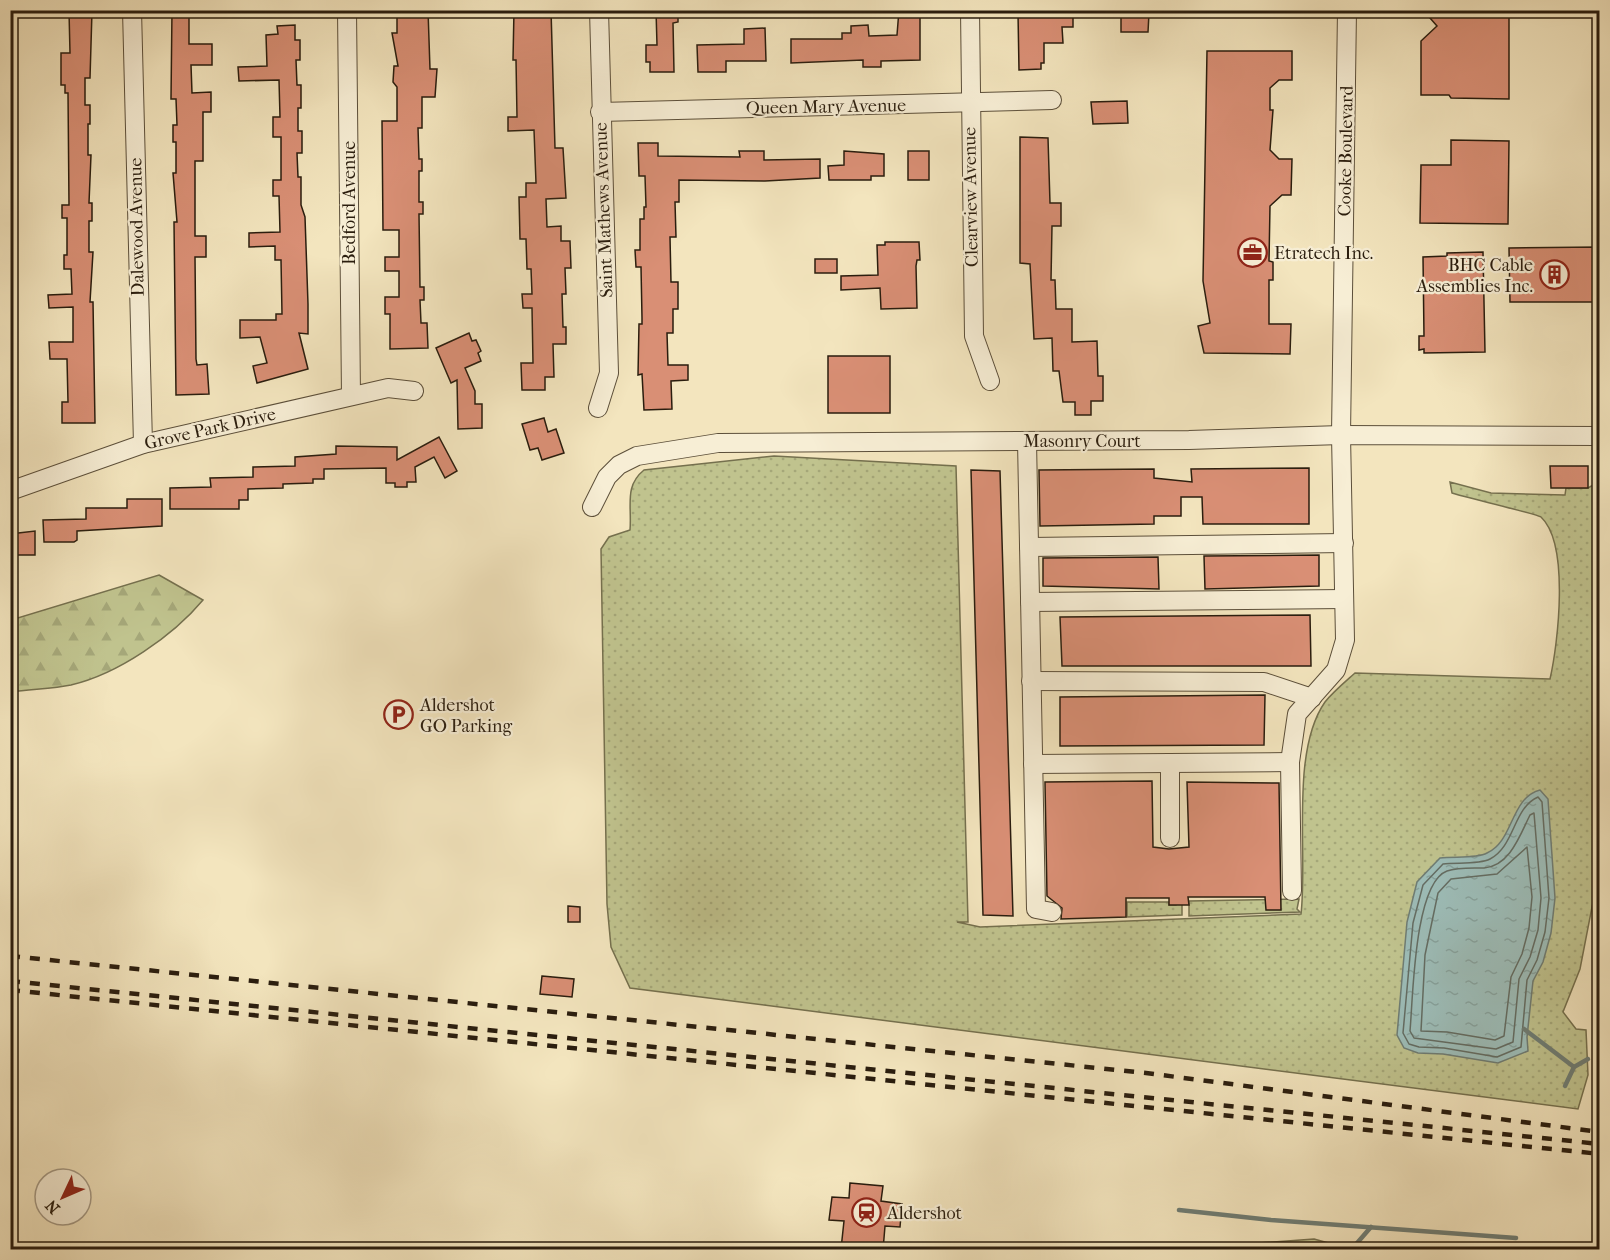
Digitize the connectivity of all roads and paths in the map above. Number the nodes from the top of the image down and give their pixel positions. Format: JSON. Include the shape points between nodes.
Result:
{"nodes":[{"id":1,"x":132,"y":10,"type":"edge"},
{"id":2,"x":347,"y":10,"type":"edge"},
{"id":3,"x":599,"y":10,"type":"edge"},
{"id":4,"x":970,"y":10,"type":"edge"},
{"id":5,"x":1347,"y":10,"type":"edge"},
{"id":6,"x":1052,"y":100,"type":"dead end"},
{"id":7,"x":969,"y":104,"type":"junction"},
{"id":8,"x":600,"y":112,"type":"junction"},
{"id":9,"x":990,"y":381,"type":"dead end"},
{"id":10,"x":414,"y":391,"type":"dead end"},
{"id":11,"x":351,"y":396,"type":"junction"},
{"id":12,"x":598,"y":408,"type":"dead end"},
{"id":13,"x":1341,"y":435,"type":"junction"},
{"id":14,"x":1599,"y":436,"type":"edge"},
{"id":15,"x":1027,"y":441,"type":"junction"},
{"id":16,"x":143,"y":444,"type":"junction"},
{"id":17,"x":10,"y":491,"type":"edge"},
{"id":18,"x":592,"y":507,"type":"dead end"},
{"id":19,"x":1344,"y":543,"type":"junction"},
{"id":20,"x":1029,"y":547,"type":"junction"},
{"id":21,"x":1344,"y":599,"type":"junction"},
{"id":22,"x":1030,"y":602,"type":"junction"},
{"id":23,"x":1031,"y":681,"type":"junction"},
{"id":24,"x":1312,"y":698,"type":"junction"},
{"id":25,"x":1290,"y":762,"type":"junction"},
{"id":26,"x":1170,"y":763,"type":"junction"},
{"id":27,"x":1033,"y":764,"type":"junction"},
{"id":28,"x":1170,"y":837,"type":"dead end"},
{"id":29,"x":1292,"y":891,"type":"dead end"},
{"id":30,"x":1052,"y":912,"type":"dead end"}],
"edges":[{"from":1,"to":16,"type":"street","name":"Dalewood Avenue"},
{"from":2,"to":11,"type":"street","name":"Bedford Avenue"},
{"from":3,"to":8,"type":"street","name":"Saint Mathews Avenue"},
{"from":4,"to":7,"type":"street","name":"Clearview Avenue"},
{"from":5,"to":13,"type":"street","name":"Cooke Boulevard"},
{"from":6,"to":7,"type":"street","name":"Queen Mary Avenue"},
{"from":7,"to":8,"type":"street","name":"Queen Mary Avenue"},
{"from":7,"to":9,"type":"street","name":"Clearview Avenue","via":[[974,336]]},
{"from":8,"to":12,"type":"street","name":"Saint Mathews Avenue","via":[[609,373]]},
{"from":10,"to":11,"type":"street","name":"Grove Park Drive","via":[[388,388]]},
{"from":11,"to":16,"type":"street","name":"Grove Park Drive"},
{"from":13,"to":14,"type":"street","name":"Masonry Court"},
{"from":13,"to":15,"type":"street","name":"Masonry Court"},
{"from":13,"to":19,"type":"street","name":"Cooke Boulevard"},
{"from":15,"to":18,"type":"street","name":"Masonry Court","via":[[717,443],[638,456],[619,465],[607,477]]},
{"from":15,"to":20,"type":"street"},
{"from":16,"to":17,"type":"street","name":"Grove Park Drive"},
{"from":19,"to":20,"type":"street"},
{"from":19,"to":21,"type":"street","name":"Cooke Boulevard"},
{"from":20,"to":22,"type":"street"},
{"from":21,"to":22,"type":"street"},
{"from":21,"to":24,"type":"street","name":"Cooke Boulevard","via":[[1345,640],[1336,670]]},
{"from":22,"to":23,"type":"street"},
{"from":23,"to":24,"type":"street","via":[[1264,682]]},
{"from":23,"to":27,"type":"street"},
{"from":24,"to":25,"type":"street","name":"Cooke Boulevard","via":[[1297,714]]},
{"from":25,"to":26,"type":"street"},
{"from":25,"to":29,"type":"street","name":"Cooke Boulevard"},
{"from":26,"to":27,"type":"street"},
{"from":26,"to":28,"type":"street"},
{"from":27,"to":30,"type":"street","via":[[1036,909]]}]}
